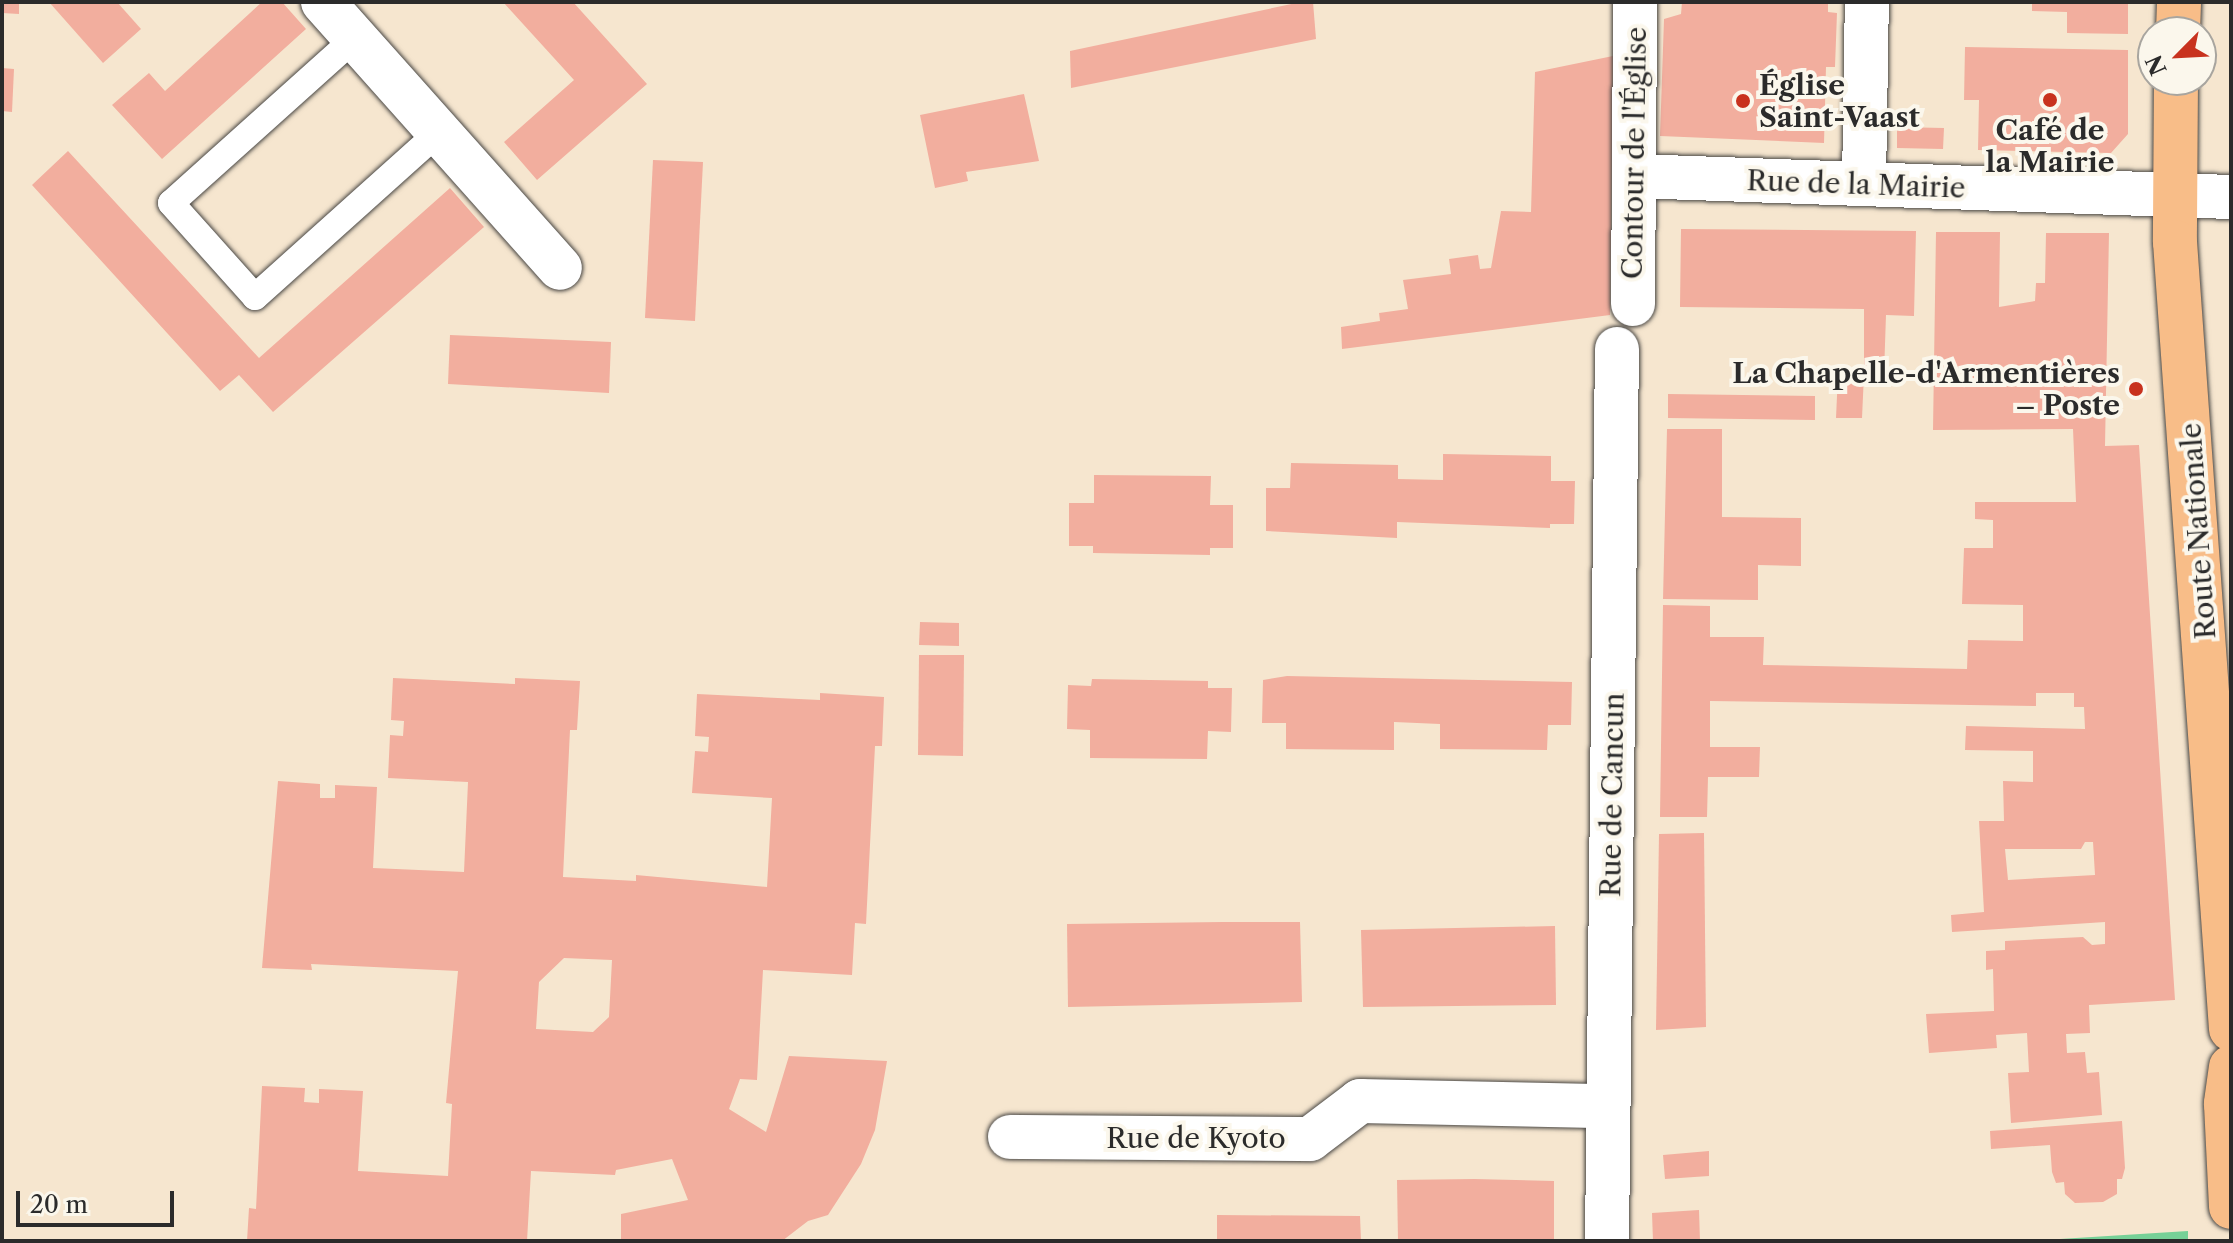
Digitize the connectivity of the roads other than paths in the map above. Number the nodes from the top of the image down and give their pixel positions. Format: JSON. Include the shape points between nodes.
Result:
{"nodes":[{"id":1,"x":323,"y":2,"type":"edge"},
{"id":2,"x":1635,"y":2,"type":"edge"},
{"id":3,"x":1867,"y":2,"type":"edge"},
{"id":4,"x":355,"y":38,"type":"junction"},
{"id":5,"x":2176,"y":96,"type":"edge"},
{"id":6,"x":439,"y":132,"type":"junction"},
{"id":7,"x":1635,"y":176,"type":"junction"},
{"id":8,"x":1864,"y":184,"type":"junction"},
{"id":9,"x":2174,"y":195,"type":"junction"},
{"id":10,"x":2231,"y":197,"type":"edge"},
{"id":11,"x":560,"y":268,"type":"dead end"},
{"id":12,"x":1633,"y":304,"type":"dead end"},
{"id":13,"x":1617,"y":349,"type":"dead end"},
{"id":14,"x":2231,"y":1029,"type":"edge"},
{"id":15,"x":2231,"y":1067,"type":"edge"},
{"id":16,"x":1608,"y":1106,"type":"junction"},
{"id":17,"x":1010,"y":1137,"type":"dead end"},
{"id":18,"x":2231,"y":1207,"type":"edge"},
{"id":19,"x":1607,"y":1241,"type":"edge"}],
"edges":[{"from":1,"to":4,"type":"street"},
{"from":2,"to":7,"type":"street","name":"Contour de l'Église"},
{"from":3,"to":8,"type":"street"},
{"from":4,"to":6,"type":"street"},
{"from":4,"to":6,"type":"lane","via":[[171,203],[245,286],[255,297]]},
{"from":5,"to":9,"type":"main road","name":"Route Nationale"},
{"from":6,"to":11,"type":"street"},
{"from":7,"to":8,"type":"street","name":"Rue de la Mairie"},
{"from":7,"to":12,"type":"street","name":"Contour de l'Église"},
{"from":8,"to":9,"type":"street","name":"Rue de la Mairie"},
{"from":9,"to":10,"type":"street","name":"Rue de la Mairie"},
{"from":9,"to":14,"type":"main road","name":"Route Nationale"},
{"from":13,"to":16,"type":"street","name":"Rue de Cancun"},
{"from":15,"to":18,"type":"main road","via":[[2226,1104]]},
{"from":16,"to":17,"type":"street","name":"Rue de Kyoto","via":[[1360,1101],[1310,1139]]},
{"from":16,"to":19,"type":"street","name":"Rue de Cancun"}]}
